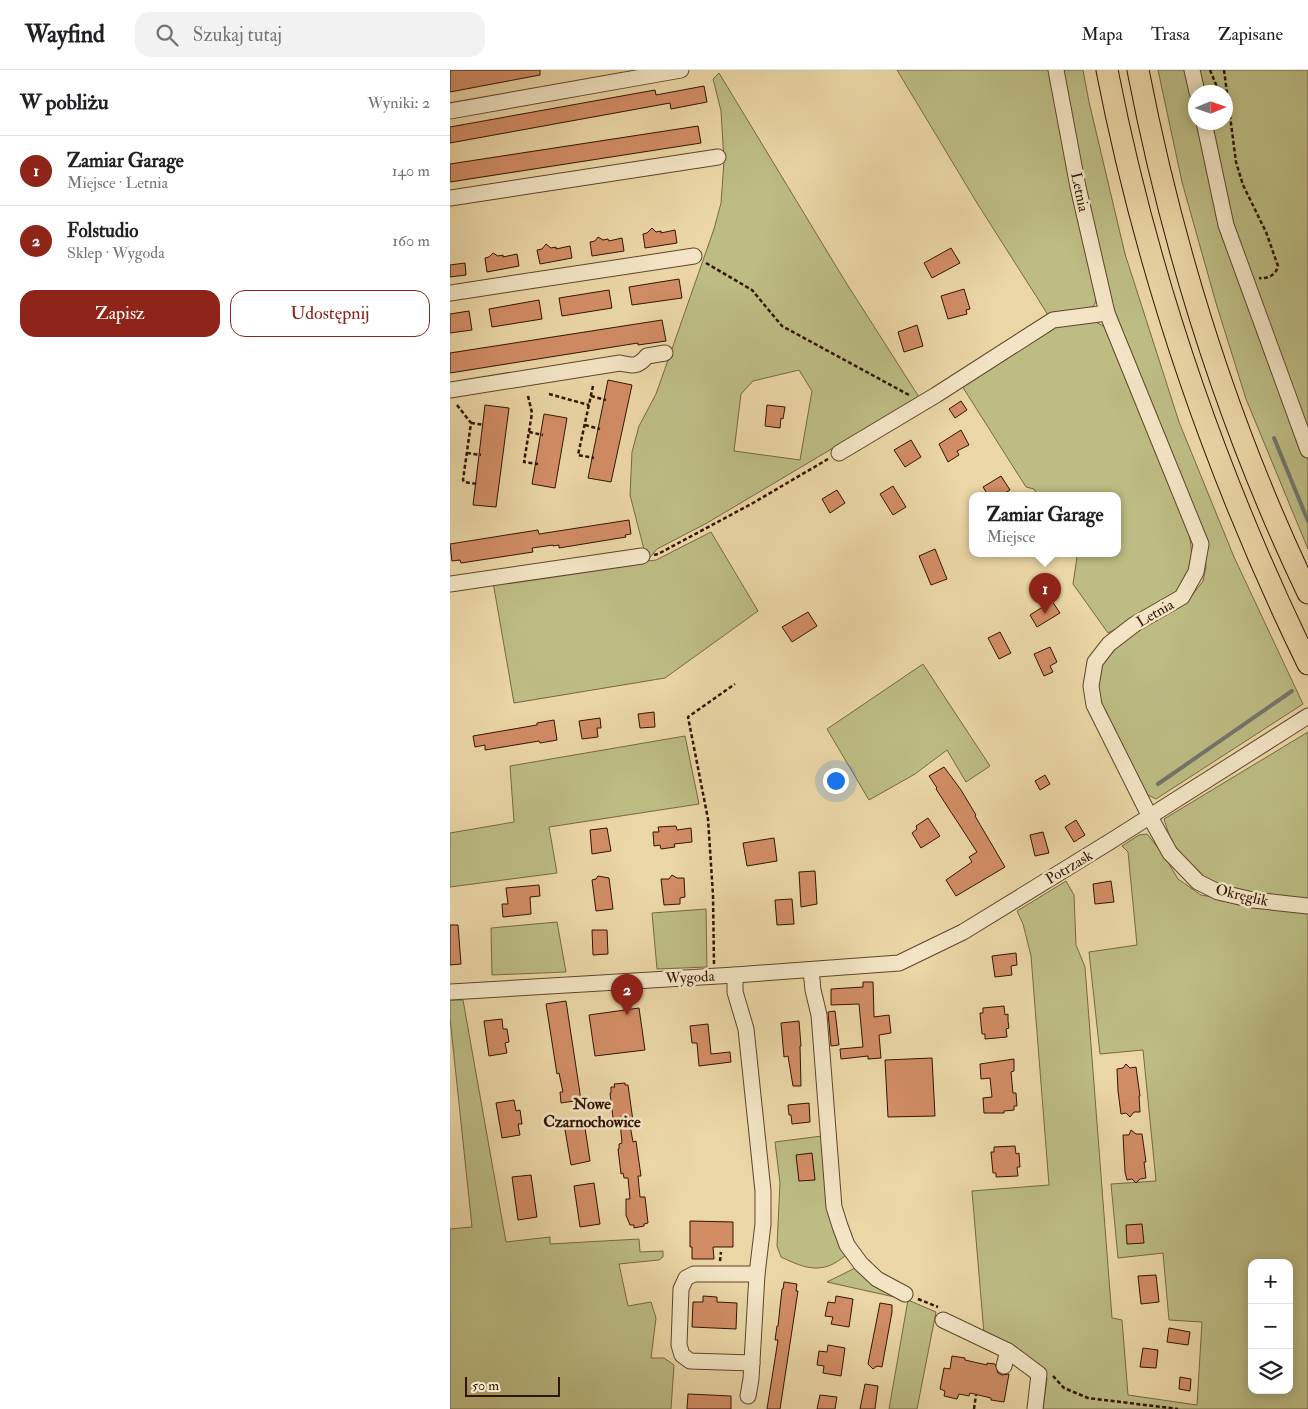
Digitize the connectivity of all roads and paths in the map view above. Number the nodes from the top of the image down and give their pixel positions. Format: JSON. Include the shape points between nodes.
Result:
{"nodes":[{"id":1,"x":682,"y":70,"type":"edge"},
{"id":2,"x":1056,"y":70,"type":"edge"},
{"id":3,"x":1107,"y":70,"type":"edge"},
{"id":4,"x":1138,"y":70,"type":"edge"},
{"id":5,"x":1192,"y":70,"type":"edge"},
{"id":6,"x":1210,"y":70,"type":"edge"},
{"id":7,"x":1224,"y":70,"type":"edge"},
{"id":8,"x":1195,"y":85,"type":"edge"},
{"id":9,"x":1216,"y":85,"type":"edge"},
{"id":10,"x":450,"y":111,"type":"edge"},
{"id":11,"x":1206,"y":130,"type":"edge"},
{"id":12,"x":718,"y":157,"type":"dead end"},
{"id":13,"x":450,"y":198,"type":"edge"},
{"id":14,"x":694,"y":256,"type":"joint"},
{"id":15,"x":1273,"y":274,"type":"dead end"},
{"id":16,"x":450,"y":293,"type":"edge"},
{"id":17,"x":1107,"y":313,"type":"junction"},
{"id":18,"x":665,"y":353,"type":"dead end"},
{"id":19,"x":593,"y":386,"type":"dead end"},
{"id":20,"x":450,"y":390,"type":"edge"},
{"id":21,"x":549,"y":394,"type":"dead end"},
{"id":22,"x":528,"y":396,"type":"dead end"},
{"id":23,"x":591,"y":396,"type":"junction"},
{"id":24,"x":606,"y":400,"type":"dead end"},
{"id":25,"x":923,"y":403,"type":"junction"},
{"id":26,"x":457,"y":405,"type":"dead end"},
{"id":27,"x":589,"y":405,"type":"junction"},
{"id":28,"x":471,"y":423,"type":"junction"},
{"id":29,"x":484,"y":425,"type":"dead end"},
{"id":30,"x":585,"y":425,"type":"junction"},
{"id":31,"x":600,"y":428,"type":"dead end"},
{"id":32,"x":528,"y":432,"type":"junction"},
{"id":33,"x":543,"y":435,"type":"dead end"},
{"id":34,"x":1308,"y":450,"type":"edge"},
{"id":35,"x":467,"y":453,"type":"junction"},
{"id":36,"x":839,"y":453,"type":"joint"},
{"id":37,"x":481,"y":455,"type":"dead end"},
{"id":38,"x":594,"y":458,"type":"dead end"},
{"id":39,"x":538,"y":464,"type":"dead end"},
{"id":40,"x":477,"y":484,"type":"dead end"},
{"id":41,"x":642,"y":556,"type":"joint"},
{"id":42,"x":450,"y":584,"type":"edge"},
{"id":43,"x":1308,"y":594,"type":"edge"},
{"id":44,"x":1308,"y":664,"type":"edge"},
{"id":45,"x":735,"y":684,"type":"dead end"},
{"id":46,"x":1308,"y":716,"type":"edge"},
{"id":47,"x":1150,"y":817,"type":"junction"},
{"id":48,"x":1308,"y":906,"type":"edge"},
{"id":49,"x":811,"y":970,"type":"junction"},
{"id":50,"x":714,"y":975,"type":"junction"},
{"id":51,"x":735,"y":975,"type":"junction"},
{"id":52,"x":450,"y":992,"type":"edge"},
{"id":53,"x":757,"y":1274,"type":"junction"},
{"id":54,"x":905,"y":1294,"type":"dead end"},
{"id":55,"x":944,"y":1320,"type":"dead end"},
{"id":56,"x":1008,"y":1351,"type":"junction"},
{"id":57,"x":752,"y":1363,"type":"junction"},
{"id":58,"x":1004,"y":1366,"type":"dead end"},
{"id":59,"x":976,"y":1395,"type":"dead end"},
{"id":60,"x":748,"y":1396,"type":"dead end"},
{"id":61,"x":974,"y":1409,"type":"edge"},
{"id":62,"x":1035,"y":1409,"type":"edge"}],
"edges":[{"from":1,"to":10,"type":"street"},
{"from":2,"to":17,"type":"street","name":"Letnia","via":[[1078,187]]},
{"from":3,"to":44,"type":"highway","via":[[1146,240],[1188,375],[1227,482]]},
{"from":4,"to":43,"type":"highway","via":[[1166,195],[1210,348],[1254,470]]},
{"from":5,"to":8,"type":"street"},
{"from":6,"to":9,"type":"path"},
{"from":7,"to":15,"type":"path","via":[[1236,162],[1278,266]]},
{"from":11,"to":34,"type":"street","via":[[1226,225]]},
{"from":12,"to":13,"type":"street"},
{"from":14,"to":16,"type":"street"},
{"from":14,"to":25,"type":"path","via":[[752,290],[782,326]]},
{"from":17,"to":25,"type":"street","via":[[1053,320]]},
{"from":17,"to":47,"type":"street","name":"Letnia","via":[[1201,544],[1196,572],[1182,597],[1135,624],[1109,644],[1095,662],[1091,686],[1094,705]]},
{"from":18,"to":20,"type":"street","via":[[647,356],[640,364],[620,363]]},
{"from":19,"to":23,"type":"path"},
{"from":21,"to":27,"type":"path"},
{"from":22,"to":32,"type":"path","via":[[532,413]]},
{"from":23,"to":24,"type":"path"},
{"from":23,"to":27,"type":"path"},
{"from":25,"to":36,"type":"street"},
{"from":26,"to":28,"type":"path"},
{"from":27,"to":30,"type":"path"},
{"from":28,"to":29,"type":"path"},
{"from":28,"to":35,"type":"path"},
{"from":30,"to":31,"type":"path"},
{"from":30,"to":38,"type":"path","via":[[578,455]]},
{"from":32,"to":33,"type":"path"},
{"from":32,"to":39,"type":"path","via":[[524,462]]},
{"from":35,"to":37,"type":"path"},
{"from":35,"to":40,"type":"path","via":[[463,480]]},
{"from":36,"to":41,"type":"path","via":[[658,554]]},
{"from":41,"to":42,"type":"street"},
{"from":45,"to":50,"type":"path","via":[[688,717],[708,819]]},
{"from":46,"to":47,"type":"street","name":"Potrzask"},
{"from":47,"to":48,"type":"street","name":"Okręglik","via":[[1170,853],[1198,882],[1218,892],[1253,900]]},
{"from":47,"to":49,"type":"street","name":"Potrzask","via":[[963,932],[899,963]]},
{"from":49,"to":51,"type":"street","name":"Wygoda"},
{"from":49,"to":54,"type":"street","via":[[819,1015],[834,1207],[847,1245],[861,1264],[877,1279]]},
{"from":50,"to":51,"type":"street","name":"Wygoda"},
{"from":50,"to":52,"type":"street","name":"Wygoda"},
{"from":51,"to":53,"type":"street","via":[[735,992],[746,1028],[763,1191]]},
{"from":53,"to":57,"type":"street"},
{"from":53,"to":57,"type":"street","via":[[694,1274],[686,1278],[681,1289],[679,1345],[682,1355],[690,1360]]},
{"from":55,"to":56,"type":"street"},
{"from":56,"to":58,"type":"street"},
{"from":56,"to":62,"type":"street","via":[[1039,1374]]},
{"from":57,"to":60,"type":"street"},
{"from":59,"to":61,"type":"path"}]}
